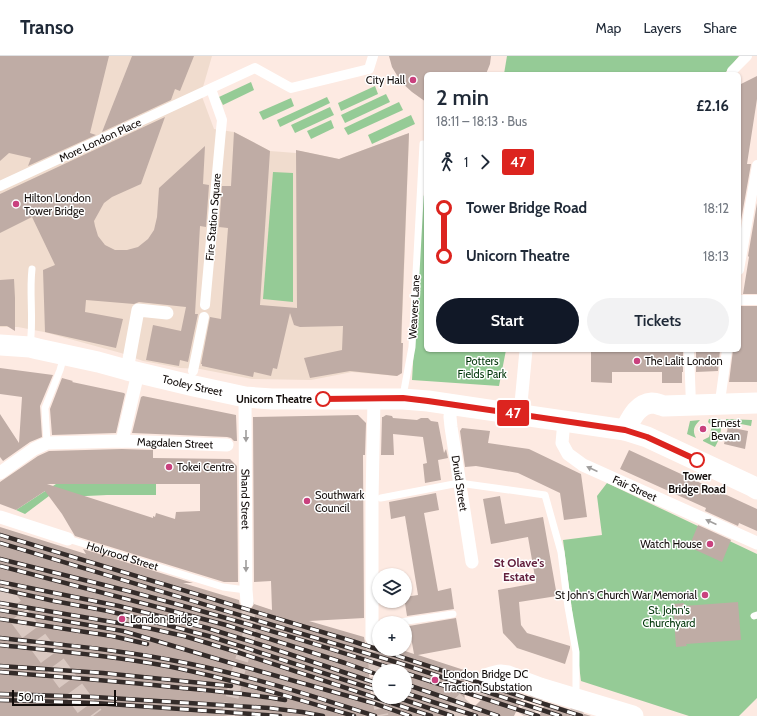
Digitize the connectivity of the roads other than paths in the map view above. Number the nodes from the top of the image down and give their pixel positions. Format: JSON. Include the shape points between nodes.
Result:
{"nodes":[{"id":1,"x":373,"y":56,"type":"edge"},
{"id":2,"x":747,"y":56,"type":"edge"},
{"id":3,"x":732,"y":71,"type":"dead end"},
{"id":4,"x":211,"y":89,"type":"junction"},
{"id":5,"x":423,"y":144,"type":"dead end"},
{"id":6,"x":757,"y":165,"type":"edge"},
{"id":7,"x":0,"y":186,"type":"edge"},
{"id":8,"x":741,"y":258,"type":"edge"},
{"id":9,"x":32,"y":269,"type":"dead end"},
{"id":10,"x":741,"y":300,"type":"edge"},
{"id":11,"x":757,"y":300,"type":"edge"},
{"id":12,"x":205,"y":305,"type":"dead end"},
{"id":13,"x":167,"y":313,"type":"dead end"},
{"id":14,"x":204,"y":317,"type":"dead end"},
{"id":15,"x":0,"y":345,"type":"edge"},
{"id":16,"x":30,"y":347,"type":"junction"},
{"id":17,"x":526,"y":352,"type":"edge"},
{"id":18,"x":689,"y":352,"type":"edge"},
{"id":19,"x":727,"y":352,"type":"edge"},
{"id":20,"x":64,"y":355,"type":"junction"},
{"id":21,"x":133,"y":371,"type":"junction"},
{"id":22,"x":193,"y":371,"type":"dead end"},
{"id":23,"x":245,"y":397,"type":"junction"},
{"id":24,"x":403,"y":398,"type":"junction"},
{"id":25,"x":374,"y":399,"type":"junction"},
{"id":26,"x":757,"y":403,"type":"edge"},
{"id":27,"x":451,"y":404,"type":"junction"},
{"id":28,"x":722,"y":404,"type":"junction"},
{"id":29,"x":691,"y":405,"type":"junction"},
{"id":30,"x":664,"y":406,"type":"junction"},
{"id":31,"x":520,"y":414,"type":"junction"},
{"id":32,"x":564,"y":421,"type":"junction"},
{"id":33,"x":625,"y":430,"type":"junction"},
{"id":34,"x":647,"y":437,"type":"junction"},
{"id":35,"x":122,"y":441,"type":"junction"},
{"id":36,"x":47,"y":443,"type":"junction"},
{"id":37,"x":227,"y":445,"type":"dead end"},
{"id":38,"x":1,"y":472,"type":"edge"},
{"id":39,"x":459,"y":483,"type":"junction"},
{"id":40,"x":757,"y":489,"type":"edge"},
{"id":41,"x":381,"y":498,"type":"dead end"},
{"id":42,"x":0,"y":517,"type":"edge"},
{"id":43,"x":68,"y":539,"type":"joint"},
{"id":44,"x":757,"y":543,"type":"edge"},
{"id":45,"x":472,"y":562,"type":"dead end"},
{"id":46,"x":247,"y":596,"type":"joint"},
{"id":47,"x":454,"y":614,"type":"dead end"},
{"id":48,"x":375,"y":616,"type":"edge"},
{"id":49,"x":412,"y":620,"type":"edge"},
{"id":50,"x":489,"y":678,"type":"tunnel mouth"},
{"id":51,"x":576,"y":704,"type":"junction"},
{"id":52,"x":632,"y":716,"type":"edge"}],
"edges":[{"from":1,"to":4,"type":"street","name":"More London Place","via":[[368,70],[291,88],[254,68]]},
{"from":2,"to":3,"type":"street"},
{"from":4,"to":7,"type":"street","name":"More London Place"},
{"from":4,"to":12,"type":"street","name":"Fire Station Square","via":[[222,120]]},
{"from":5,"to":24,"type":"lane","name":"Weavers Lane","via":[[412,347]]},
{"from":6,"to":8,"type":"street"},
{"from":9,"to":16,"type":"lane"},
{"from":10,"to":11,"type":"street"},
{"from":13,"to":21,"type":"street","name":"Magdalen Street","via":[[138,310]]},
{"from":14,"to":22,"type":"street"},
{"from":15,"to":16,"type":"main road","name":"Tooley Street"},
{"from":16,"to":20,"type":"main road","name":"Tooley Street"},
{"from":17,"to":31,"type":"street"},
{"from":18,"to":29,"type":"street"},
{"from":19,"to":28,"type":"street"},
{"from":20,"to":21,"type":"main road","name":"Tooley Street"},
{"from":20,"to":36,"type":"lane","via":[[45,408]]},
{"from":21,"to":23,"type":"main road","name":"Tooley Street"},
{"from":21,"to":35,"type":"street","name":"Magdalen Street"},
{"from":23,"to":25,"type":"main road","name":"Tooley Street"},
{"from":23,"to":46,"type":"street","name":"Shand Street","one_way":true},
{"from":24,"to":25,"type":"main road","name":"Tooley Street"},
{"from":24,"to":27,"type":"main road","name":"Tooley Street"},
{"from":25,"to":48,"type":"street","via":[[372,500]]},
{"from":26,"to":28,"type":"main road"},
{"from":27,"to":31,"type":"main road","name":"Tooley Street"},
{"from":27,"to":39,"type":"street","name":"Druid Street","via":[[450,427]]},
{"from":28,"to":29,"type":"main road"},
{"from":29,"to":30,"type":"main road"},
{"from":30,"to":33,"type":"main road","via":[[652,403],[643,405],[632,416]]},
{"from":30,"to":34,"type":"main road","via":[[652,418]]},
{"from":31,"to":32,"type":"main road","name":"Tooley Street"},
{"from":32,"to":33,"type":"main road","name":"Tooley Street"},
{"from":44,"to":32,"type":"street","name":"Fair Street","one_way":true,"via":[[583,465],[568,454],[562,443]]},
{"from":33,"to":34,"type":"main road","name":"Tooley Street"},
{"from":34,"to":40,"type":"main road","name":"Tooley Street"},
{"from":35,"to":36,"type":"street","name":"Magdalen Street"},
{"from":35,"to":37,"type":"street","name":"Magdalen Street"},
{"from":36,"to":38,"type":"street","name":"Magdalen Street"},
{"from":39,"to":41,"type":"lane"},
{"from":39,"to":45,"type":"street","name":"Druid Street"},
{"from":39,"to":51,"type":"lane","via":[[545,495],[561,552],[576,652]]},
{"from":42,"to":43,"type":"street","name":"Holyrood Street"},
{"from":43,"to":46,"type":"lane","name":"Holyrood Street"},
{"from":47,"to":49,"type":"lane"},
{"from":50,"to":51,"type":"main road","via":[[508,676],[539,691]]},
{"from":51,"to":52,"type":"main road"}]}
